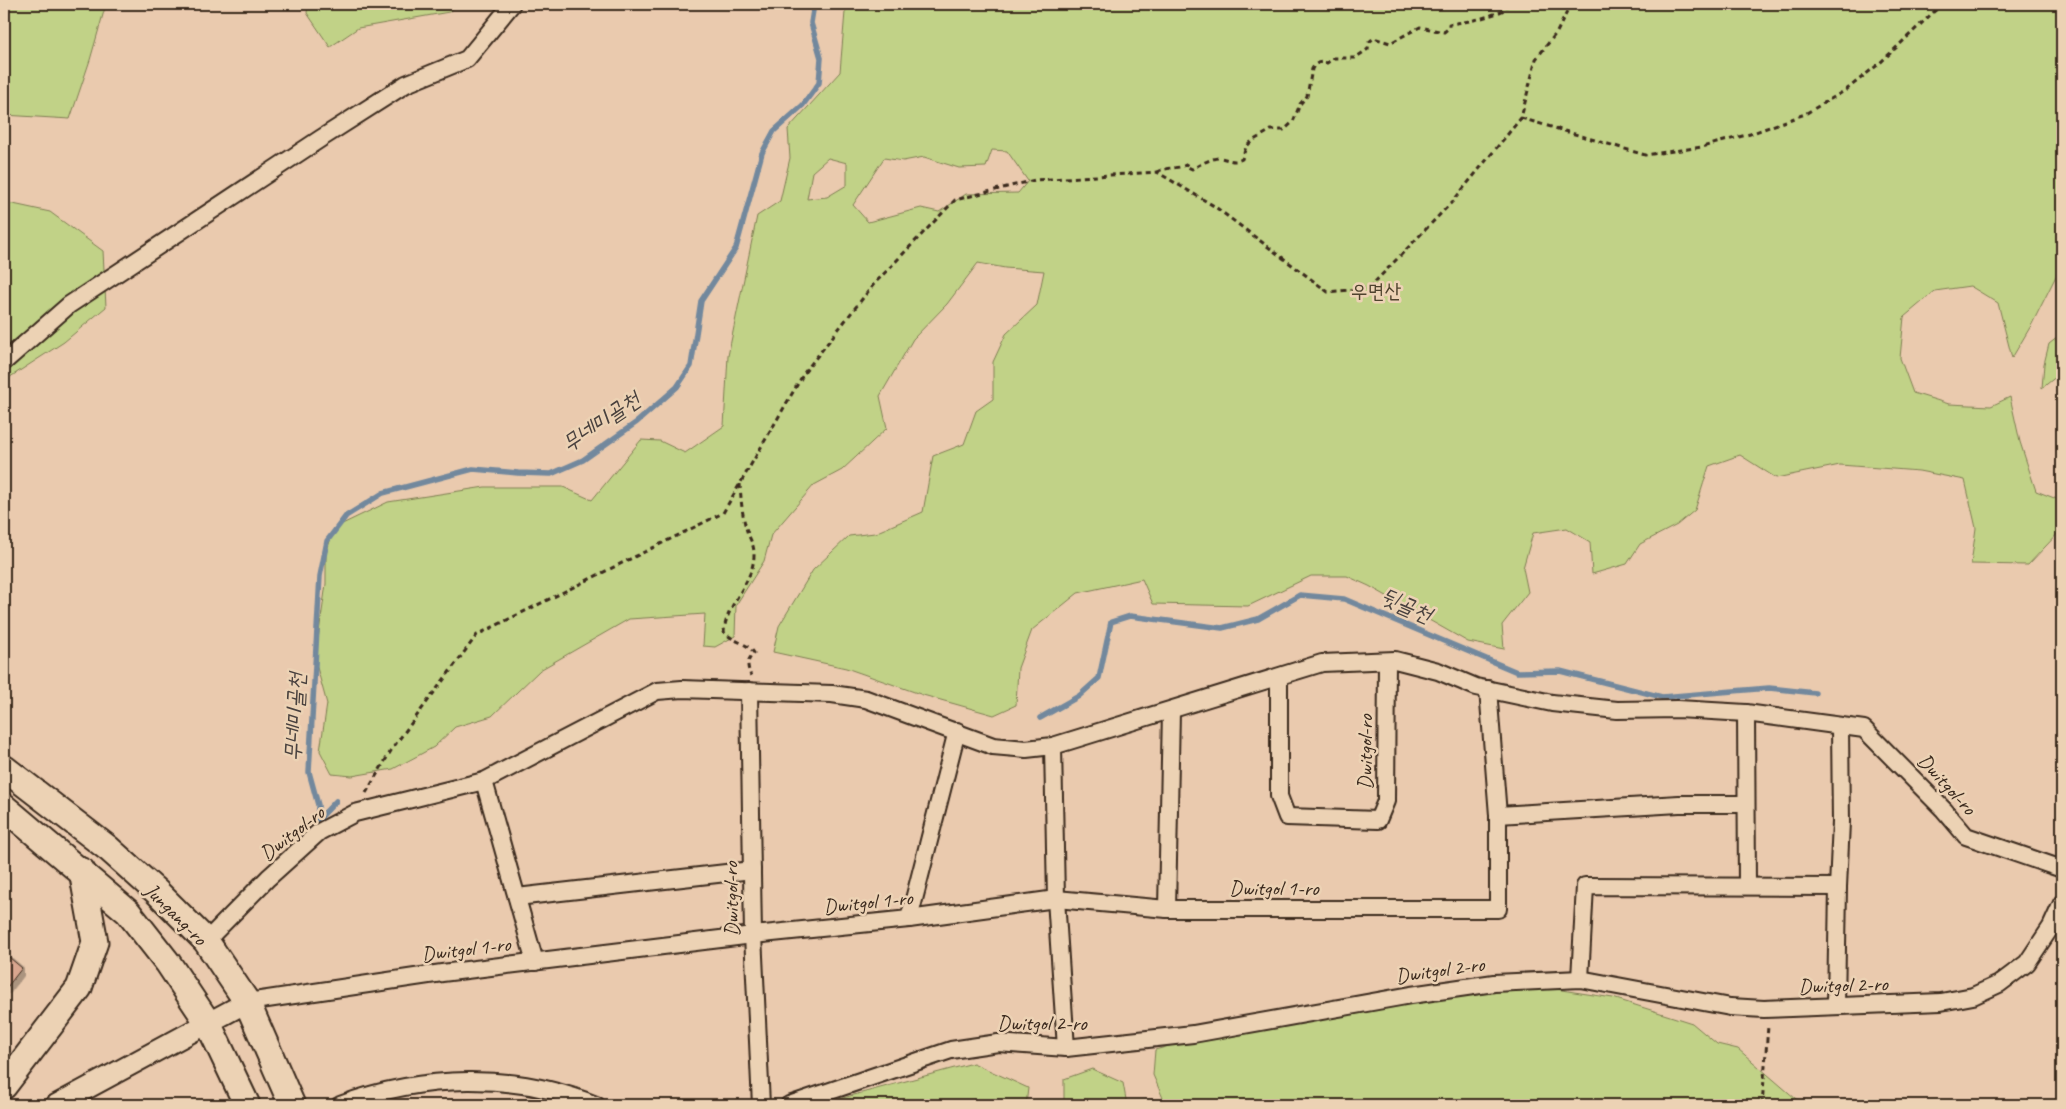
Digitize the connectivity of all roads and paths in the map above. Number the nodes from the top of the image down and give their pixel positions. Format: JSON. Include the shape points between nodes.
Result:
{"nodes":[{"id":1,"x":512,"y":4,"type":"edge"},
{"id":2,"x":1508,"y":4,"type":"edge"},
{"id":3,"x":1571,"y":4,"type":"edge"},
{"id":4,"x":1942,"y":4,"type":"edge"},
{"id":5,"x":1521,"y":118,"type":"junction"},
{"id":6,"x":1157,"y":172,"type":"junction"},
{"id":7,"x":4,"y":362,"type":"edge"},
{"id":8,"x":740,"y":483,"type":"junction"},
{"id":9,"x":1387,"y":661,"type":"junction"},
{"id":10,"x":1278,"y":677,"type":"junction"},
{"id":11,"x":1488,"y":689,"type":"junction"},
{"id":12,"x":753,"y":691,"type":"junction"},
{"id":13,"x":1171,"y":711,"type":"junction"},
{"id":14,"x":1746,"y":713,"type":"junction"},
{"id":15,"x":1840,"y":726,"type":"junction"},
{"id":16,"x":957,"y":732,"type":"junction"},
{"id":17,"x":1053,"y":746,"type":"junction"},
{"id":18,"x":4,"y":768,"type":"edge"},
{"id":19,"x":484,"y":781,"type":"junction"},
{"id":20,"x":1745,"y":804,"type":"junction"},
{"id":21,"x":4,"y":807,"type":"edge"},
{"id":22,"x":355,"y":813,"type":"junction"},
{"id":23,"x":1498,"y":815,"type":"junction"},
{"id":24,"x":2062,"y":869,"type":"edge"},
{"id":25,"x":752,"y":870,"type":"junction"},
{"id":26,"x":82,"y":871,"type":"junction"},
{"id":27,"x":1747,"y":886,"type":"junction"},
{"id":28,"x":1838,"y":887,"type":"junction"},
{"id":29,"x":517,"y":897,"type":"junction"},
{"id":30,"x":1056,"y":899,"type":"junction"},
{"id":31,"x":2062,"y":902,"type":"edge"},
{"id":32,"x":1168,"y":909,"type":"junction"},
{"id":33,"x":909,"y":919,"type":"junction"},
{"id":34,"x":753,"y":935,"type":"junction"},
{"id":35,"x":206,"y":941,"type":"junction"},
{"id":36,"x":535,"y":962,"type":"junction"},
{"id":37,"x":1580,"y":979,"type":"junction"},
{"id":38,"x":247,"y":1002,"type":"junction"},
{"id":39,"x":1836,"y":1006,"type":"junction"},
{"id":40,"x":1774,"y":1009,"type":"junction"},
{"id":41,"x":208,"y":1023,"type":"junction"},
{"id":42,"x":1066,"y":1048,"type":"junction"},
{"id":43,"x":4,"y":1086,"type":"edge"},
{"id":44,"x":381,"y":1099,"type":"edge"},
{"id":45,"x":563,"y":1100,"type":"edge"},
{"id":46,"x":56,"y":1105,"type":"edge"},
{"id":47,"x":247,"y":1105,"type":"edge"},
{"id":48,"x":292,"y":1105,"type":"edge"},
{"id":49,"x":340,"y":1105,"type":"edge"},
{"id":50,"x":596,"y":1105,"type":"edge"},
{"id":51,"x":761,"y":1105,"type":"edge"},
{"id":52,"x":789,"y":1105,"type":"edge"},
{"id":53,"x":1762,"y":1105,"type":"edge"}],
"edges":[{"from":1,"to":7,"type":"street","via":[[466,59],[406,84],[320,139],[69,305]]},
{"from":2,"to":6,"type":"path","via":[[1504,10],[1485,18],[1449,24],[1444,32],[1420,27],[1394,42],[1374,38],[1368,49],[1355,58],[1320,62],[1312,69],[1307,96],[1293,122],[1252,141],[1242,160],[1234,162],[1217,158],[1192,169],[1188,164]]},
{"from":3,"to":5,"type":"path","via":[[1557,32],[1536,59]]},
{"from":4,"to":5,"type":"path","via":[[1880,63],[1846,90],[1805,114],[1702,148],[1645,156]]},
{"from":5,"to":6,"type":"path","via":[[1453,201],[1369,288],[1328,292],[1214,206]]},
{"from":6,"to":8,"type":"path","via":[[1035,180],[955,200],[874,284],[804,373]]},
{"from":8,"to":12,"type":"path","via":[[745,523],[755,553],[750,572],[724,624],[724,632],[730,639],[750,647],[754,653],[747,666]]},
{"from":8,"to":22,"type":"path","via":[[723,513],[478,635],[392,749]]},
{"from":9,"to":10,"type":"street","name":"Dwitgol-ro","via":[[1322,663]]},
{"from":9,"to":10,"type":"street","name":"Dwitgol-ro","via":[[1386,801],[1378,820],[1287,817],[1280,796]]},
{"from":9,"to":11,"type":"street","name":"Dwitgol-ro","via":[[1395,660],[1438,671]]},
{"from":10,"to":13,"type":"street","name":"Dwitgol-ro"},
{"from":11,"to":14,"type":"street","name":"Dwitgol-ro","via":[[1552,703],[1617,710]]},
{"from":11,"to":23,"type":"street"},
{"from":12,"to":16,"type":"street","name":"Dwitgol-ro","via":[[832,694],[866,699]]},
{"from":12,"to":19,"type":"street","name":"Dwitgol-ro","via":[[682,689],[657,692]]},
{"from":12,"to":25,"type":"street","name":"Dwitgol-ro"},
{"from":13,"to":17,"type":"street","name":"Dwitgol-ro"},
{"from":13,"to":32,"type":"street"},
{"from":14,"to":15,"type":"street","name":"Dwitgol-ro"},
{"from":14,"to":20,"type":"street"},
{"from":15,"to":24,"type":"street","name":"Dwitgol-ro","via":[[1864,729],[1966,836]]},
{"from":15,"to":28,"type":"street"},
{"from":16,"to":17,"type":"street","name":"Dwitgol-ro","via":[[993,746],[1026,749]]},
{"from":16,"to":33,"type":"street"},
{"from":17,"to":30,"type":"street"},
{"from":18,"to":35,"type":"main road","name":"Jungang-ro","via":[[109,849]]},
{"from":19,"to":22,"type":"street","name":"Dwitgol-ro"},
{"from":19,"to":29,"type":"street"},
{"from":20,"to":23,"type":"street","via":[[1679,804]]},
{"from":20,"to":27,"type":"street"},
{"from":21,"to":26,"type":"main road","name":"Jungang-ro"},
{"from":22,"to":35,"type":"street","name":"Dwitgol-ro","via":[[319,832]]},
{"from":23,"to":32,"type":"street","name":"Dwitgol 1-ro","via":[[1498,909]]},
{"from":25,"to":29,"type":"street"},
{"from":25,"to":34,"type":"street","name":"Dwitgol-ro"},
{"from":26,"to":41,"type":"main road","name":"Jungang-ro","via":[[128,912],[168,963]]},
{"from":26,"to":43,"type":"main road","via":[[94,942],[79,988]]},
{"from":27,"to":28,"type":"street"},
{"from":27,"to":37,"type":"street","via":[[1585,886]]},
{"from":28,"to":39,"type":"street"},
{"from":29,"to":36,"type":"street"},
{"from":30,"to":32,"type":"street","name":"Dwitgol 1-ro"},
{"from":30,"to":33,"type":"street","name":"Dwitgol 1-ro"},
{"from":30,"to":42,"type":"street"},
{"from":31,"to":39,"type":"street","name":"Dwitgol 2-ro","via":[[2051,927],[2027,963],[1999,984],[1973,996],[1940,1002]]},
{"from":33,"to":34,"type":"street","name":"Dwitgol 1-ro"},
{"from":34,"to":36,"type":"street","name":"Dwitgol 1-ro"},
{"from":34,"to":51,"type":"street","name":"Dwitgol-ro"},
{"from":35,"to":38,"type":"main road","name":"Jungang-ro"},
{"from":36,"to":38,"type":"street","name":"Dwitgol 1-ro"},
{"from":37,"to":40,"type":"street","name":"Dwitgol 2-ro","via":[[1730,1007]]},
{"from":37,"to":42,"type":"street","name":"Dwitgol 2-ro","via":[[1494,983],[1420,993],[1193,1034]]},
{"from":38,"to":41,"type":"street"},
{"from":38,"to":48,"type":"main road","name":"Jungang-ro"},
{"from":39,"to":40,"type":"street","name":"Dwitgol 2-ro"},
{"from":40,"to":53,"type":"path","via":[[1766,1030]]},
{"from":41,"to":46,"type":"street"},
{"from":41,"to":47,"type":"main road","name":"Jungang-ro"},
{"from":42,"to":52,"type":"street","name":"Dwitgol 2-ro","via":[[998,1043],[951,1050]]},
{"from":44,"to":45,"type":"street","via":[[423,1083],[477,1080],[524,1086]]},
{"from":44,"to":49,"type":"street"},
{"from":45,"to":50,"type":"street"}]}
